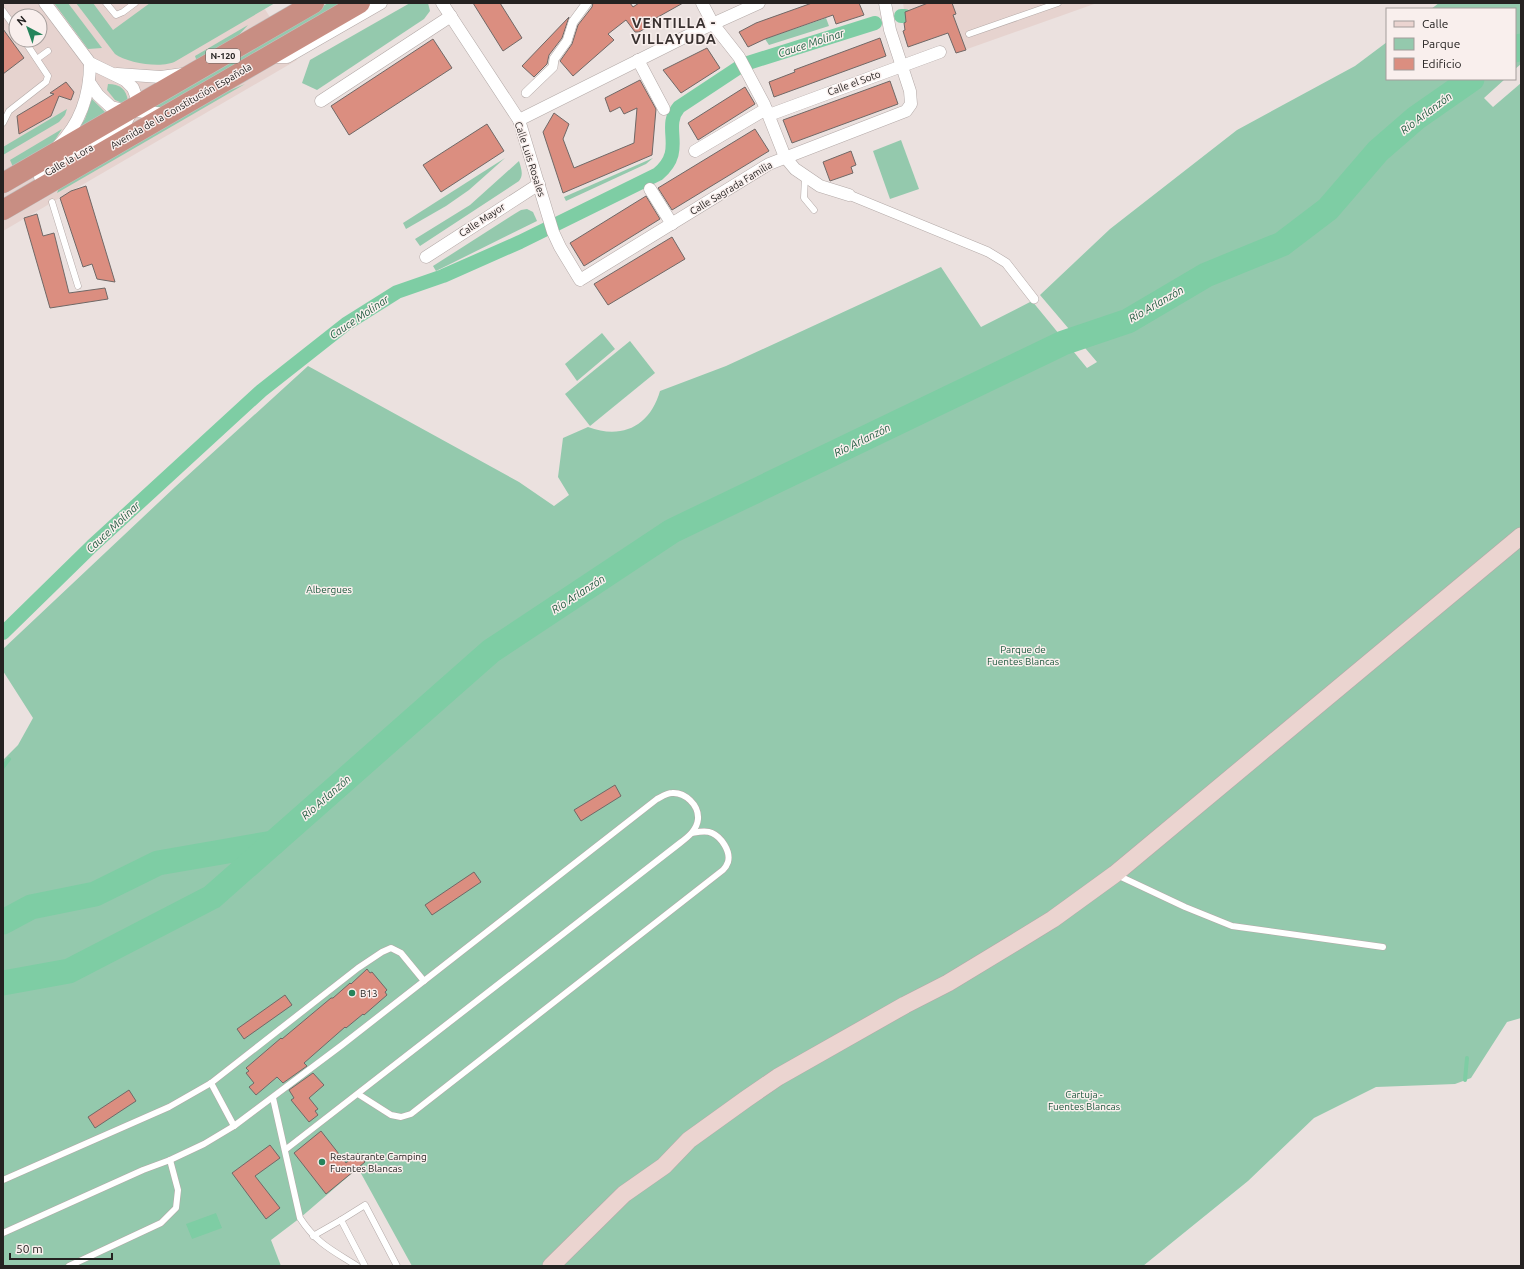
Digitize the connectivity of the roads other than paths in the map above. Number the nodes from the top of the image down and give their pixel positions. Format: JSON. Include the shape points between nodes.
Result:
{"nodes":[{"id":1,"x":45,"y":3,"type":"edge"},
{"id":2,"x":106,"y":3,"type":"edge"},
{"id":3,"x":136,"y":3,"type":"edge"},
{"id":4,"x":314,"y":3,"type":"edge"},
{"id":5,"x":360,"y":3,"type":"edge"},
{"id":6,"x":381,"y":3,"type":"edge"},
{"id":7,"x":587,"y":3,"type":"edge"},
{"id":8,"x":702,"y":3,"type":"edge"},
{"id":9,"x":759,"y":3,"type":"edge"},
{"id":10,"x":1058,"y":3,"type":"edge"},
{"id":11,"x":443,"y":4,"type":"edge"},
{"id":12,"x":887,"y":14,"type":"edge"},
{"id":13,"x":451,"y":16,"type":"junction"},
{"id":14,"x":713,"y":24,"type":"junction"},
{"id":15,"x":969,"y":34,"type":"dead end"},
{"id":16,"x":29,"y":48,"type":"edge"},
{"id":17,"x":48,"y":51,"type":"dead end"},
{"id":18,"x":940,"y":52,"type":"dead end"},
{"id":19,"x":270,"y":55,"type":"junction"},
{"id":20,"x":37,"y":59,"type":"junction"},
{"id":21,"x":638,"y":60,"type":"junction"},
{"id":22,"x":90,"y":63,"type":"junction"},
{"id":23,"x":902,"y":66,"type":"junction"},
{"id":24,"x":196,"y":72,"type":"junction"},
{"id":25,"x":113,"y":73,"type":"junction"},
{"id":26,"x":89,"y":82,"type":"junction"},
{"id":27,"x":526,"y":93,"type":"dead end"},
{"id":28,"x":321,"y":101,"type":"dead end"},
{"id":29,"x":132,"y":109,"type":"junction"},
{"id":30,"x":664,"y":110,"type":"dead end"},
{"id":31,"x":767,"y":112,"type":"junction"},
{"id":32,"x":169,"y":114,"type":"junction"},
{"id":33,"x":518,"y":120,"type":"junction"},
{"id":34,"x":3,"y":123,"type":"edge"},
{"id":35,"x":695,"y":151,"type":"dead end"},
{"id":36,"x":786,"y":157,"type":"junction"},
{"id":37,"x":41,"y":162,"type":"junction"},
{"id":38,"x":805,"y":177,"type":"junction"},
{"id":39,"x":3,"y":183,"type":"edge"},
{"id":40,"x":538,"y":184,"type":"junction"},
{"id":41,"x":650,"y":189,"type":"dead end"},
{"id":42,"x":849,"y":195,"type":"joint"},
{"id":43,"x":52,"y":202,"type":"dead end"},
{"id":44,"x":3,"y":209,"type":"edge"},
{"id":45,"x":814,"y":210,"type":"dead end"},
{"id":46,"x":672,"y":224,"type":"junction"},
{"id":47,"x":426,"y":257,"type":"dead end"},
{"id":48,"x":580,"y":280,"type":"joint"},
{"id":49,"x":78,"y":286,"type":"dead end"},
{"id":50,"x":1034,"y":299,"type":"dead end"},
{"id":51,"x":1521,"y":536,"type":"edge"},
{"id":52,"x":692,"y":833,"type":"junction"},
{"id":53,"x":1116,"y":874,"type":"junction"},
{"id":54,"x":1383,"y":947,"type":"dead end"},
{"id":55,"x":424,"y":981,"type":"junction"},
{"id":56,"x":211,"y":1083,"type":"junction"},
{"id":57,"x":358,"y":1094,"type":"junction"},
{"id":58,"x":273,"y":1098,"type":"junction"},
{"id":59,"x":234,"y":1126,"type":"junction"},
{"id":60,"x":285,"y":1150,"type":"junction"},
{"id":61,"x":170,"y":1160,"type":"junction"},
{"id":62,"x":3,"y":1180,"type":"edge"},
{"id":63,"x":341,"y":1220,"type":"junction"},
{"id":64,"x":3,"y":1233,"type":"edge"},
{"id":65,"x":313,"y":1236,"type":"junction"},
{"id":66,"x":69,"y":1266,"type":"edge"},
{"id":67,"x":357,"y":1266,"type":"edge"},
{"id":68,"x":365,"y":1266,"type":"edge"},
{"id":69,"x":397,"y":1266,"type":"edge"},
{"id":70,"x":551,"y":1266,"type":"edge"}],
"edges":[{"from":1,"to":22,"type":"street","name":"Calle la Lora"},
{"from":2,"to":3,"type":"lane","via":[[116,15]]},
{"from":4,"to":24,"type":"highway","number":"N-120"},
{"from":5,"to":19,"type":"highway","name":"Avenida de la Constitución Española","number":"N-120"},
{"from":6,"to":19,"type":"street","via":[[287,57]]},
{"from":7,"to":27,"type":"street","via":[[574,22],[567,41],[554,59],[553,67]]},
{"from":8,"to":14,"type":"street"},
{"from":9,"to":14,"type":"street"},
{"from":10,"to":15,"type":"lane"},
{"from":11,"to":13,"type":"street","name":"Calle Luis Rosales"},
{"from":12,"to":23,"type":"street"},
{"from":13,"to":28,"type":"street"},
{"from":13,"to":33,"type":"street","name":"Calle Luis Rosales"},
{"from":14,"to":21,"type":"street"},
{"from":14,"to":31,"type":"street","via":[[740,60]]},
{"from":16,"to":20,"type":"lane"},
{"from":17,"to":20,"type":"lane"},
{"from":18,"to":23,"type":"street","name":"Calle el Soto"},
{"from":19,"to":32,"type":"highway","name":"Avenida de la Constitución Española","number":"N-120"},
{"from":20,"to":34,"type":"lane","via":[[48,76],[46,82],[9,110]]},
{"from":21,"to":30,"type":"street"},
{"from":21,"to":33,"type":"street"},
{"from":22,"to":25,"type":"street","name":"Calle la Lora"},
{"from":22,"to":26,"type":"street","name":"Calle la Lora"},
{"from":23,"to":31,"type":"street","name":"Calle el Soto"},
{"from":23,"to":36,"type":"street","name":"Calle Sagrada Familia","via":[[910,91],[911,104],[906,111]]},
{"from":24,"to":25,"type":"street","name":"Calle la Lora","via":[[161,77]]},
{"from":24,"to":29,"type":"highway","number":"N-120"},
{"from":25,"to":29,"type":"street","name":"Calle la Lora","via":[[133,88],[136,96]]},
{"from":26,"to":29,"type":"street","via":[[111,107]]},
{"from":26,"to":37,"type":"street","name":"Calle la Lora","via":[[78,121],[62,142]]},
{"from":29,"to":32,"type":"street"},
{"from":29,"to":37,"type":"highway","number":"N-120"},
{"from":29,"to":44,"type":"street","name":"Calle la Lora","via":[[126,122],[116,132],[30,183]]},
{"from":31,"to":35,"type":"street","name":"Calle el Soto"},
{"from":31,"to":36,"type":"street"},
{"from":32,"to":44,"type":"highway","name":"Avenida de la Constitución Española","number":"N-120"},
{"from":33,"to":40,"type":"street","name":"Calle Luis Rosales"},
{"from":36,"to":38,"type":"street"},
{"from":36,"to":46,"type":"street","name":"Calle Sagrada Familia","via":[[769,164]]},
{"from":37,"to":39,"type":"highway","number":"N-120"},
{"from":38,"to":42,"type":"street","via":[[824,187]]},
{"from":38,"to":45,"type":"lane","via":[[804,198]]},
{"from":40,"to":47,"type":"street","name":"Calle Mayor"},
{"from":40,"to":48,"type":"street","name":"Calle Luis Rosales","via":[[553,232]]},
{"from":41,"to":46,"type":"street"},
{"from":42,"to":50,"type":"street","via":[[988,252],[1006,263]]},
{"from":43,"to":49,"type":"lane"},
{"from":46,"to":48,"type":"street","name":"Calle Sagrada Familia"},
{"from":51,"to":53,"type":"main road"},
{"from":52,"to":55,"type":"lane","via":[[698,819],[695,806],[686,796],[672,793],[657,799]]},
{"from":52,"to":57,"type":"lane"},
{"from":52,"to":57,"type":"lane","via":[[712,833],[721,840],[729,853],[728,863],[723,870],[411,1114],[401,1118],[391,1115]]},
{"from":53,"to":54,"type":"lane","via":[[1232,926]]},
{"from":53,"to":70,"type":"main road","via":[[1014,943],[948,983],[778,1077],[746,1099],[690,1140],[664,1166],[624,1194]]},
{"from":55,"to":56,"type":"lane","via":[[401,953],[391,948],[382,952]]},
{"from":55,"to":58,"type":"lane"},
{"from":56,"to":59,"type":"lane"},
{"from":56,"to":62,"type":"lane","via":[[169,1107]]},
{"from":57,"to":60,"type":"lane"},
{"from":58,"to":59,"type":"lane"},
{"from":58,"to":60,"type":"lane"},
{"from":59,"to":61,"type":"lane"},
{"from":60,"to":65,"type":"lane","via":[[300,1218]]},
{"from":61,"to":64,"type":"lane","via":[[142,1170]]},
{"from":61,"to":66,"type":"lane","via":[[178,1190],[176,1208],[161,1224]]},
{"from":63,"to":65,"type":"lane"},
{"from":63,"to":68,"type":"lane"},
{"from":63,"to":69,"type":"lane","via":[[365,1205]]},
{"from":65,"to":67,"type":"lane","via":[[321,1244]]}]}
